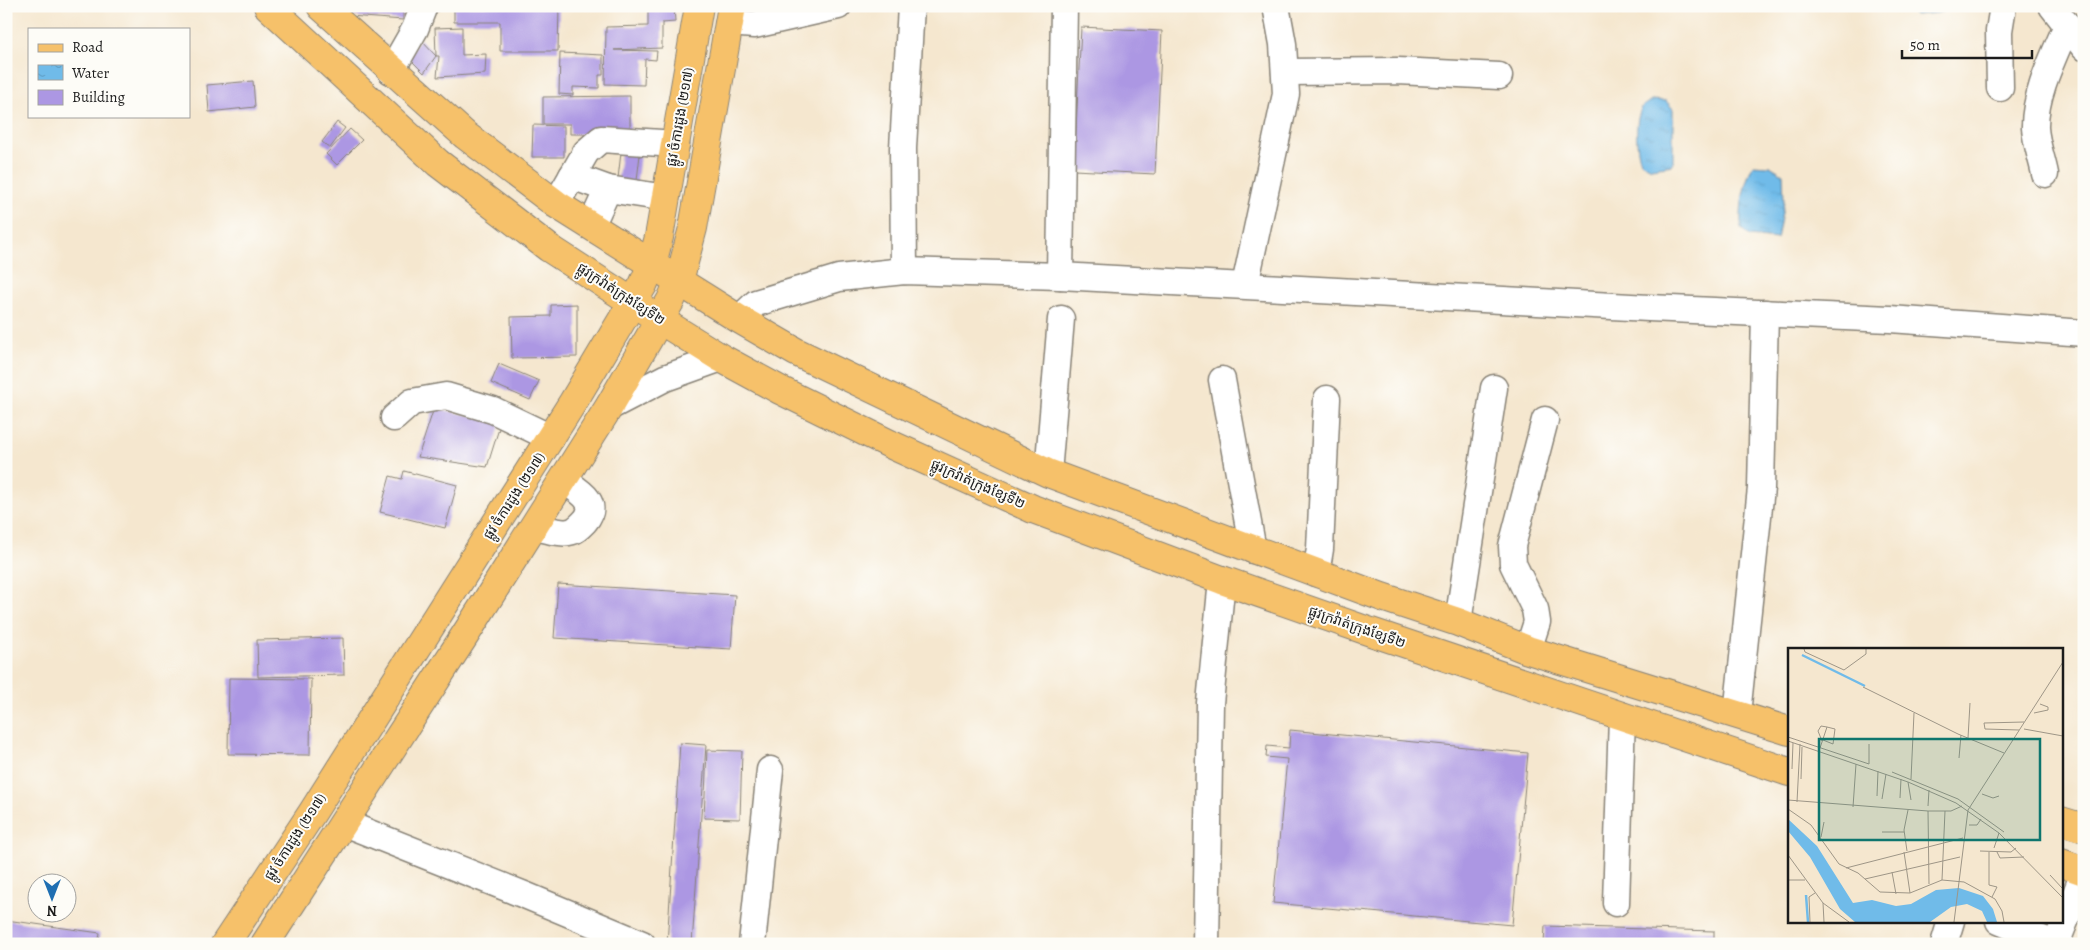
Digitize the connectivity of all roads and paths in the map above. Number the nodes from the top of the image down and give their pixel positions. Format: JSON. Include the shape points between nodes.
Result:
{"nodes":[{"id":1,"x":268,"y":6,"type":"edge"},
{"id":2,"x":321,"y":6,"type":"edge"},
{"id":3,"x":424,"y":6,"type":"edge"},
{"id":4,"x":699,"y":6,"type":"edge"},
{"id":5,"x":838,"y":6,"type":"edge"},
{"id":6,"x":911,"y":6,"type":"edge"},
{"id":7,"x":1064,"y":6,"type":"edge"},
{"id":8,"x":1276,"y":6,"type":"edge"},
{"id":9,"x":2003,"y":6,"type":"edge"},
{"id":10,"x":731,"y":14,"type":"edge"},
{"id":11,"x":2060,"y":16,"type":"edge"},
{"id":12,"x":2084,"y":47,"type":"edge"},
{"id":13,"x":391,"y":71,"type":"junction"},
{"id":14,"x":1285,"y":72,"type":"junction"},
{"id":15,"x":1499,"y":76,"type":"dead end"},
{"id":16,"x":2000,"y":88,"type":"dead end"},
{"id":17,"x":676,"y":144,"type":"junction"},
{"id":18,"x":2045,"y":174,"type":"dead end"},
{"id":19,"x":572,"y":176,"type":"junction"},
{"id":20,"x":608,"y":189,"type":"junction"},
{"id":21,"x":666,"y":198,"type":"junction"},
{"id":22,"x":556,"y":204,"type":"junction"},
{"id":23,"x":591,"y":226,"type":"junction"},
{"id":24,"x":652,"y":264,"type":"junction"},
{"id":25,"x":904,"y":272,"type":"junction"},
{"id":26,"x":1060,"y":276,"type":"junction"},
{"id":27,"x":678,"y":282,"type":"junction"},
{"id":28,"x":1244,"y":285,"type":"junction"},
{"id":29,"x":633,"y":302,"type":"junction"},
{"id":30,"x":1765,"y":313,"type":"junction"},
{"id":31,"x":738,"y":319,"type":"junction"},
{"id":32,"x":1061,"y":319,"type":"dead end"},
{"id":33,"x":660,"y":320,"type":"junction"},
{"id":34,"x":2084,"y":333,"type":"edge"},
{"id":35,"x":721,"y":358,"type":"junction"},
{"id":36,"x":1222,"y":380,"type":"dead end"},
{"id":37,"x":1494,"y":388,"type":"dead end"},
{"id":38,"x":1327,"y":399,"type":"dead end"},
{"id":39,"x":608,"y":407,"type":"junction"},
{"id":40,"x":394,"y":418,"type":"dead end"},
{"id":41,"x":1545,"y":420,"type":"dead end"},
{"id":42,"x":551,"y":438,"type":"junction"},
{"id":43,"x":1048,"y":473,"type":"junction"},
{"id":44,"x":563,"y":480,"type":"junction"},
{"id":45,"x":534,"y":526,"type":"junction"},
{"id":46,"x":1253,"y":550,"type":"junction"},
{"id":47,"x":1316,"y":573,"type":"junction"},
{"id":48,"x":1222,"y":580,"type":"junction"},
{"id":49,"x":1382,"y":596,"type":"junction"},
{"id":50,"x":1458,"y":622,"type":"junction"},
{"id":51,"x":1371,"y":632,"type":"junction"},
{"id":52,"x":1528,"y":650,"type":"junction"},
{"id":53,"x":1737,"y":714,"type":"junction"},
{"id":54,"x":1622,"y":716,"type":"junction"},
{"id":55,"x":1788,"y":731,"type":"edge"},
{"id":56,"x":770,"y":770,"type":"dead end"},
{"id":57,"x":1788,"y":772,"type":"edge"},
{"id":58,"x":2062,"y":821,"type":"edge"},
{"id":59,"x":344,"y":823,"type":"junction"},
{"id":60,"x":2084,"y":828,"type":"edge"},
{"id":61,"x":2062,"y":863,"type":"edge"},
{"id":62,"x":2084,"y":872,"type":"edge"},
{"id":63,"x":1616,"y":903,"type":"dead end"},
{"id":64,"x":250,"y":906,"type":"junction"},
{"id":65,"x":1951,"y":922,"type":"edge"},
{"id":66,"x":2002,"y":922,"type":"edge"},
{"id":67,"x":272,"y":934,"type":"edge"},
{"id":68,"x":2062,"y":941,"type":"edge"},
{"id":69,"x":225,"y":944,"type":"edge"},
{"id":70,"x":642,"y":944,"type":"edge"},
{"id":71,"x":752,"y":944,"type":"edge"},
{"id":72,"x":1206,"y":944,"type":"edge"},
{"id":73,"x":1944,"y":944,"type":"edge"}],
"edges":[{"from":1,"to":29,"type":"main road","name":"ផ្លូវក្រវ៉ាត់ក្រុងខ្សែទី២","via":[[438,163],[549,248]]},
{"from":2,"to":13,"type":"main road"},
{"from":3,"to":13,"type":"street"},
{"from":4,"to":17,"type":"main road","name":"ផ្លូវ ចំការដូង (២១៧)"},
{"from":5,"to":10,"type":"street","via":[[754,25]]},
{"from":6,"to":25,"type":"street","via":[[903,148]]},
{"from":7,"to":26,"type":"street"},
{"from":8,"to":14,"type":"street"},
{"from":9,"to":16,"type":"street","via":[[1999,31]]},
{"from":10,"to":27,"type":"main road","via":[[693,228]]},
{"from":11,"to":12,"type":"street"},
{"from":11,"to":18,"type":"street","via":[[2049,68],[2035,111],[2035,130]]},
{"from":13,"to":22,"type":"main road","via":[[466,135]]},
{"from":14,"to":15,"type":"street","via":[[1398,71]]},
{"from":14,"to":28,"type":"street","via":[[1286,94]]},
{"from":17,"to":19,"type":"street","via":[[601,139],[586,152]]},
{"from":17,"to":21,"type":"main road","name":"ផ្លូវ ចំការដូង (២១៧)"},
{"from":19,"to":20,"type":"street"},
{"from":19,"to":22,"type":"street"},
{"from":20,"to":21,"type":"street"},
{"from":20,"to":23,"type":"street"},
{"from":21,"to":24,"type":"main road","name":"ផ្លូវ ចំការដូង (២១៧)"},
{"from":22,"to":23,"type":"main road"},
{"from":23,"to":24,"type":"main road"},
{"from":24,"to":27,"type":"main road"},
{"from":24,"to":29,"type":"main road","name":"ផ្លូវ ចំការដូង (២១៧)"},
{"from":25,"to":26,"type":"street"},
{"from":25,"to":31,"type":"street","via":[[839,278],[756,303]]},
{"from":26,"to":28,"type":"street"},
{"from":27,"to":31,"type":"main road"},
{"from":27,"to":33,"type":"main road"},
{"from":28,"to":30,"type":"street"},
{"from":29,"to":33,"type":"main road","name":"ផ្លូវក្រវ៉ាត់ក្រុងខ្សែទី២"},
{"from":29,"to":42,"type":"main road","name":"ផ្លូវ ចំការដូង (២១៧)"},
{"from":30,"to":34,"type":"street","via":[[1890,318]]},
{"from":30,"to":53,"type":"street","via":[[1761,488]]},
{"from":31,"to":43,"type":"main road","via":[[796,352]]},
{"from":32,"to":43,"type":"street"},
{"from":33,"to":35,"type":"main road","name":"ផ្លូវក្រវ៉ាត់ក្រុងខ្សែទី២"},
{"from":33,"to":39,"type":"main road"},
{"from":35,"to":39,"type":"street","via":[[666,378]]},
{"from":35,"to":48,"type":"main road","name":"ផ្លូវក្រវ៉ាត់ក្រុងខ្សែទី២","via":[[876,437],[1033,509]]},
{"from":36,"to":46,"type":"street"},
{"from":37,"to":50,"type":"street"},
{"from":38,"to":47,"type":"street"},
{"from":39,"to":44,"type":"main road"},
{"from":40,"to":42,"type":"street","via":[[412,402],[446,396],[493,410]]},
{"from":41,"to":52,"type":"street","via":[[1512,546],[1513,564],[1535,609],[1537,622]]},
{"from":42,"to":64,"type":"main road","name":"ផ្លូវ ចំការដូង (២១៧)"},
{"from":43,"to":46,"type":"main road"},
{"from":44,"to":45,"type":"main road"},
{"from":44,"to":45,"type":"street","via":[[587,497],[591,505],[590,514],[579,528],[571,532]]},
{"from":45,"to":59,"type":"main road"},
{"from":46,"to":47,"type":"main road"},
{"from":47,"to":49,"type":"main road"},
{"from":48,"to":51,"type":"main road","name":"ផ្លូវក្រវ៉ាត់ក្រុងខ្សែទី២"},
{"from":48,"to":72,"type":"street","via":[[1210,703]]},
{"from":49,"to":50,"type":"main road"},
{"from":49,"to":51,"type":"main road"},
{"from":50,"to":52,"type":"main road"},
{"from":51,"to":54,"type":"main road","name":"ផ្លូវក្រវ៉ាត់ក្រុងខ្សែទី២"},
{"from":52,"to":53,"type":"main road"},
{"from":53,"to":55,"type":"main road"},
{"from":54,"to":57,"type":"main road","name":"ផ្លូវក្រវ៉ាត់ក្រុងខ្សែទី២"},
{"from":54,"to":63,"type":"street"},
{"from":56,"to":71,"type":"street"},
{"from":58,"to":60,"type":"main road"},
{"from":59,"to":67,"type":"main road"},
{"from":59,"to":70,"type":"street"},
{"from":61,"to":62,"type":"main road"},
{"from":62,"to":68,"type":"street"},
{"from":64,"to":67,"type":"main road"},
{"from":64,"to":69,"type":"main road","name":"ផ្លូវ ចំការដូង (២១៧)"},
{"from":65,"to":73,"type":"street"},
{"from":66,"to":68,"type":"street"}]}
